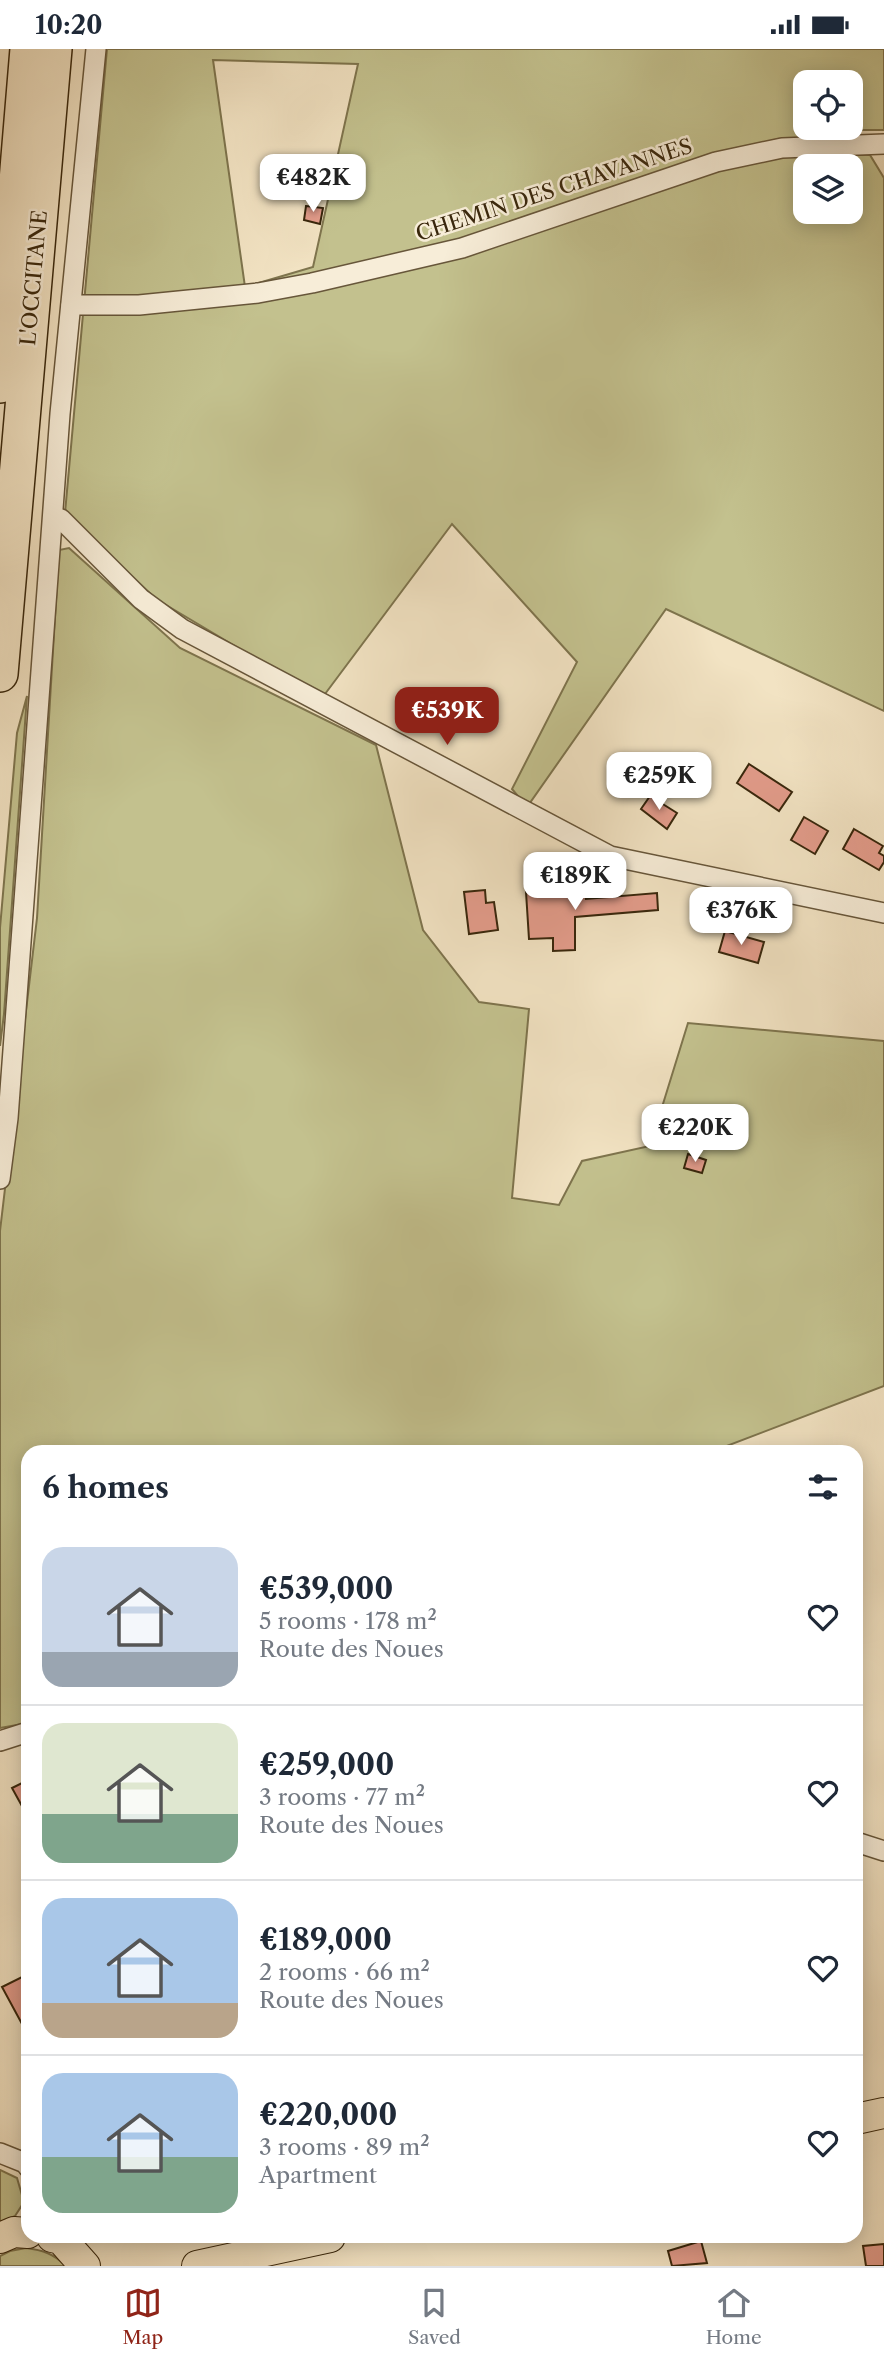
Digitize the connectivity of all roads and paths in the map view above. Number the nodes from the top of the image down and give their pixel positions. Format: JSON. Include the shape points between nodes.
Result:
{"nodes":[{"id":1,"x":28,"y":49,"type":"edge"},
{"id":2,"x":54,"y":49,"type":"edge"},
{"id":3,"x":96,"y":49,"type":"edge"},
{"id":4,"x":884,"y":144,"type":"edge"},
{"id":5,"x":71,"y":305,"type":"junction"},
{"id":6,"x":0,"y":385,"type":"edge"},
{"id":7,"x":54,"y":518,"type":"junction"},
{"id":8,"x":0,"y":674,"type":"edge"},
{"id":9,"x":884,"y":913,"type":"edge"},
{"id":10,"x":0,"y":1179,"type":"edge"},
{"id":11,"x":21,"y":1734,"type":"edge"},
{"id":12,"x":0,"y":1741,"type":"edge"},
{"id":13,"x":863,"y":1844,"type":"edge"},
{"id":14,"x":884,"y":1851,"type":"edge"},
{"id":15,"x":884,"y":2113,"type":"edge"},
{"id":16,"x":863,"y":2118,"type":"edge"},
{"id":17,"x":0,"y":2153,"type":"edge"},
{"id":18,"x":21,"y":2162,"type":"edge"},
{"id":19,"x":21,"y":2232,"type":"edge"},
{"id":20,"x":0,"y":2238,"type":"edge"},
{"id":21,"x":66,"y":2243,"type":"edge"},
{"id":22,"x":302,"y":2243,"type":"edge"},
{"id":23,"x":90,"y":2264,"type":"edge"},
{"id":24,"x":197,"y":2266,"type":"edge"}],
"edges":[{"from":1,"to":6,"type":"highway","name":"L'OCCITANE"},
{"from":2,"to":8,"type":"highway","name":"L'OCCITANE"},
{"from":3,"to":5,"type":"street"},
{"from":4,"to":5,"type":"street","name":"CHEMIN DES CHAVANNES","via":[[782,148],[716,162],[462,248],[312,283],[139,305]]},
{"from":5,"to":7,"type":"street"},
{"from":7,"to":9,"type":"street","via":[[61,519],[141,600],[182,629],[610,856]]},
{"from":7,"to":10,"type":"street"},
{"from":11,"to":12,"type":"street"},
{"from":13,"to":14,"type":"street"},
{"from":15,"to":16,"type":"main road"},
{"from":17,"to":18,"type":"street"},
{"from":19,"to":20,"type":"main road"},
{"from":21,"to":23,"type":"main road"},
{"from":22,"to":24,"type":"main road"}]}
